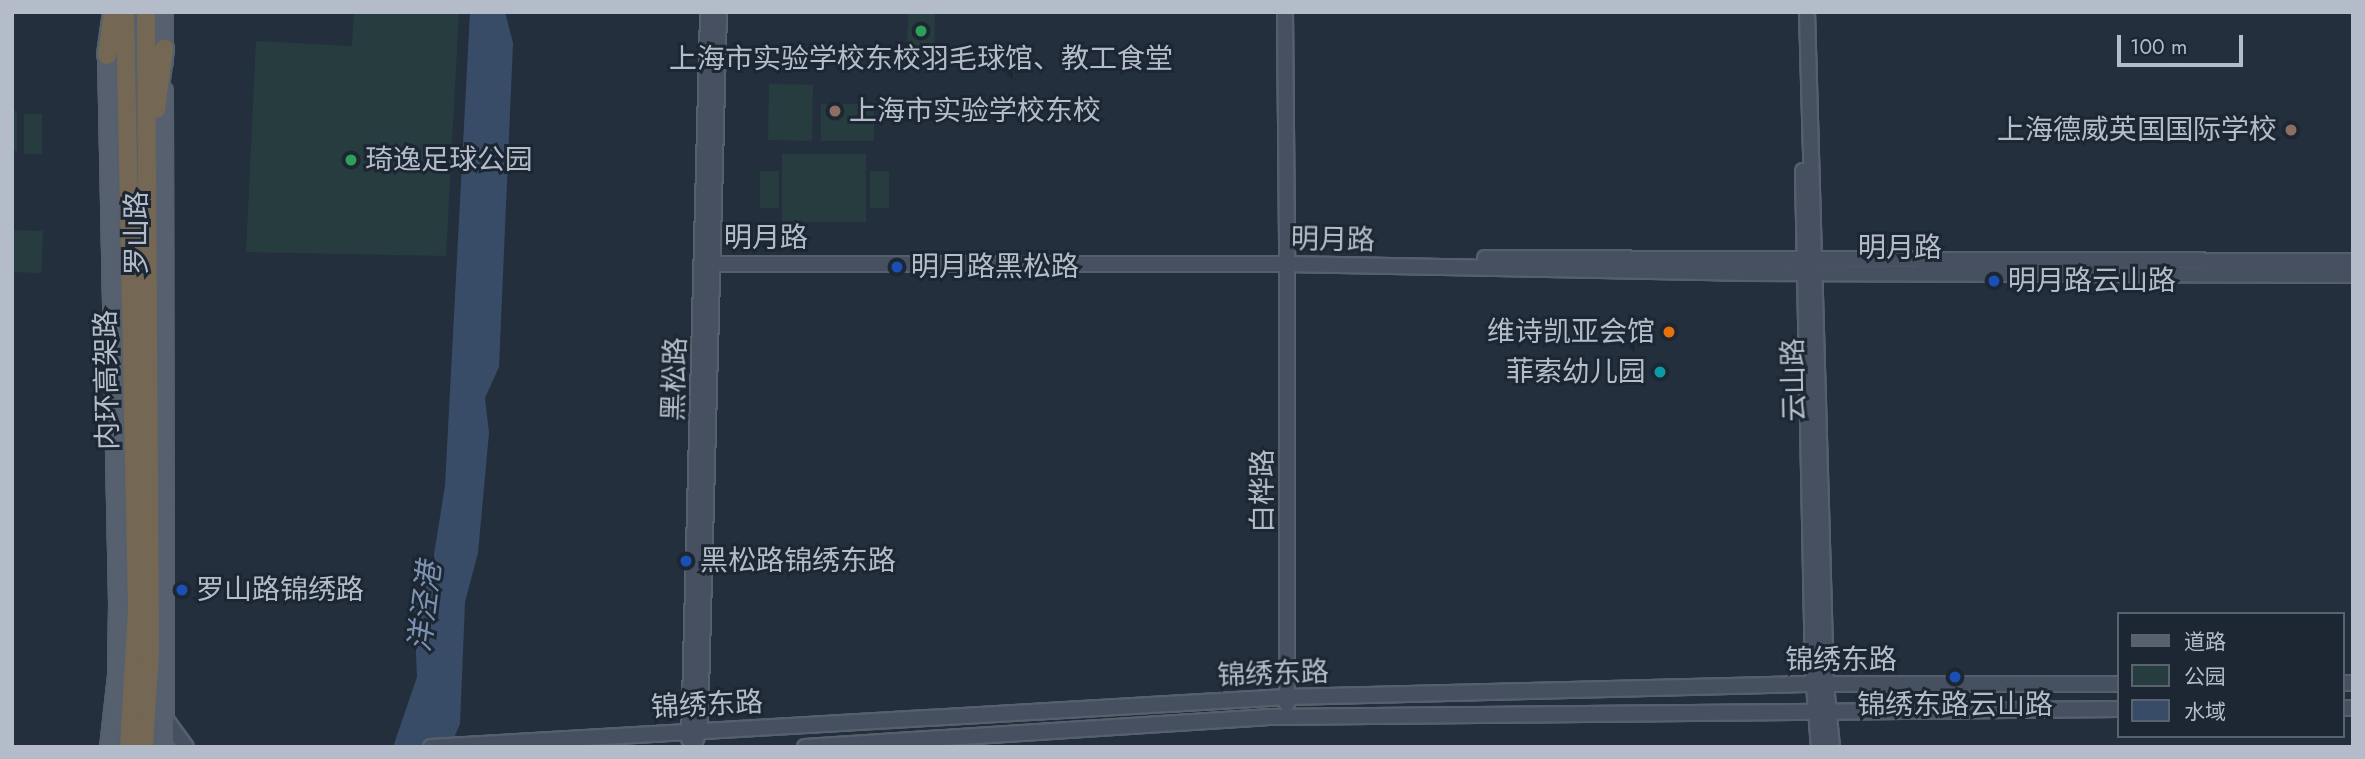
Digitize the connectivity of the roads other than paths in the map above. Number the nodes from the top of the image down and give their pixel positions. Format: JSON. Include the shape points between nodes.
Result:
{"nodes":[{"id":1,"x":107,"y":12,"type":"edge"},
{"id":2,"x":113,"y":12,"type":"edge"},
{"id":3,"x":125,"y":12,"type":"edge"},
{"id":4,"x":146,"y":12,"type":"edge"},
{"id":5,"x":164,"y":12,"type":"edge"},
{"id":6,"x":708,"y":12,"type":"edge"},
{"id":7,"x":719,"y":12,"type":"edge"},
{"id":8,"x":1285,"y":12,"type":"edge"},
{"id":9,"x":1797,"y":12,"type":"edge"},
{"id":10,"x":1807,"y":12,"type":"edge"},
{"id":11,"x":164,"y":49,"type":"junction"},
{"id":12,"x":116,"y":54,"type":"junction"},
{"id":13,"x":147,"y":179,"type":"junction"},
{"id":14,"x":711,"y":261,"type":"junction"},
{"id":15,"x":1287,"y":261,"type":"junction"},
{"id":16,"x":2353,"y":261,"type":"edge"},
{"id":17,"x":1811,"y":266,"type":"junction"},
{"id":18,"x":2353,"y":275,"type":"edge"},
{"id":19,"x":140,"y":341,"type":"junction"},
{"id":20,"x":1820,"y":684,"type":"junction"},
{"id":21,"x":2116,"y":684,"type":"edge"},
{"id":22,"x":1287,"y":697,"type":"junction"},
{"id":23,"x":2116,"y":709,"type":"edge"},
{"id":24,"x":1821,"y":711,"type":"junction"},
{"id":25,"x":1287,"y":717,"type":"junction"},
{"id":26,"x":167,"y":721,"type":"junction"},
{"id":27,"x":694,"y":729,"type":"junction"},
{"id":28,"x":108,"y":744,"type":"edge"},
{"id":29,"x":129,"y":747,"type":"edge"},
{"id":30,"x":144,"y":747,"type":"edge"},
{"id":31,"x":165,"y":747,"type":"edge"},
{"id":32,"x":186,"y":747,"type":"edge"},
{"id":33,"x":431,"y":747,"type":"edge"},
{"id":34,"x":692,"y":747,"type":"edge"},
{"id":35,"x":805,"y":747,"type":"edge"},
{"id":36,"x":1819,"y":747,"type":"edge"},
{"id":37,"x":1832,"y":747,"type":"edge"}],
"edges":[{"from":1,"to":12,"type":"highway"},
{"from":2,"to":12,"type":"highway"},
{"from":3,"to":12,"type":"highway","name":"内环高架路"},
{"from":4,"to":13,"type":"highway","name":"内环高架路"},
{"from":5,"to":11,"type":"main road","name":"罗山路"},
{"from":6,"to":14,"type":"main road"},
{"from":7,"to":14,"type":"main road"},
{"from":8,"to":15,"type":"main road","name":"白桦路"},
{"from":9,"to":17,"type":"main road","name":"云山路"},
{"from":10,"to":17,"type":"main road","name":"云山路"},
{"from":11,"to":13,"type":"highway"},
{"from":11,"to":26,"type":"main road","name":"罗山路"},
{"from":12,"to":19,"type":"highway","name":"内环高架路"},
{"from":12,"to":28,"type":"main road","name":"罗山路","via":[[118,606],[117,677]]},
{"from":13,"to":19,"type":"highway","name":"内环高架路"},
{"from":14,"to":15,"type":"main road","name":"明月路","via":[[1093,255]]},
{"from":14,"to":27,"type":"main road"},
{"from":15,"to":17,"type":"main road","name":"明月路"},
{"from":15,"to":22,"type":"main road","name":"白桦路"},
{"from":16,"to":17,"type":"main road","name":"明月路"},
{"from":17,"to":18,"type":"main road","name":"明月路"},
{"from":17,"to":20,"type":"main road","name":"云山路"},
{"from":19,"to":29,"type":"highway","name":"内环高架路","via":[[137,609]]},
{"from":19,"to":30,"type":"highway","name":"内环高架路","via":[[150,652]]},
{"from":20,"to":21,"type":"main road","name":"锦绣东路"},
{"from":20,"to":22,"type":"main road","name":"锦绣东路"},
{"from":20,"to":24,"type":"main road","name":"云山路"},
{"from":22,"to":25,"type":"main road","name":"白桦路"},
{"from":22,"to":27,"type":"main road","name":"锦绣东路"},
{"from":23,"to":24,"type":"main road","name":"锦绣东路"},
{"from":24,"to":25,"type":"main road","name":"锦绣东路"},
{"from":24,"to":36,"type":"main road","name":"云山路"},
{"from":24,"to":37,"type":"main road","name":"云山路"},
{"from":25,"to":35,"type":"main road","name":"锦绣东路"},
{"from":26,"to":31,"type":"main road","name":"罗山路"},
{"from":26,"to":32,"type":"main road"},
{"from":27,"to":33,"type":"main road","name":"锦绣东路"},
{"from":27,"to":34,"type":"main road"}]}
